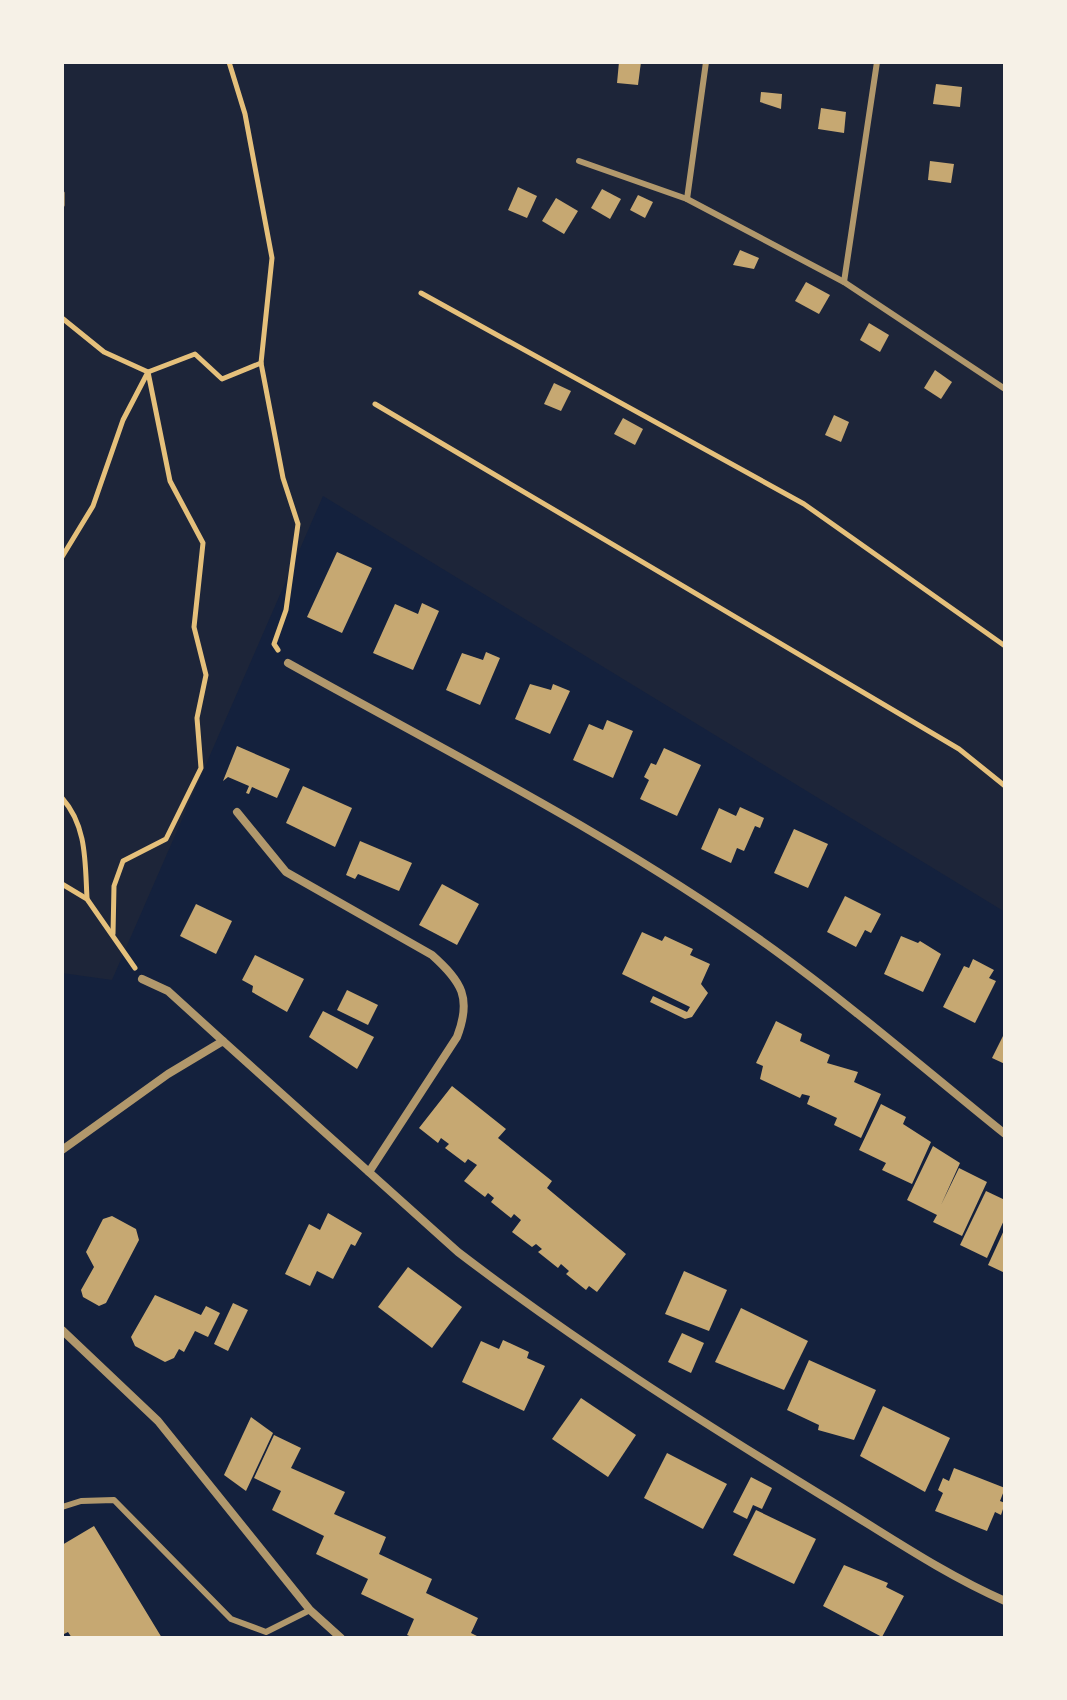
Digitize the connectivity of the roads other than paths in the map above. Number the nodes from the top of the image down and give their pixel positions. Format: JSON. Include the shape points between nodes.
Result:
{"nodes":[{"id":1,"x":706,"y":62,"type":"edge"},
{"id":2,"x":877,"y":62,"type":"edge"},
{"id":3,"x":579,"y":161,"type":"dead end"},
{"id":4,"x":687,"y":199,"type":"junction"},
{"id":5,"x":844,"y":282,"type":"junction"},
{"id":6,"x":1005,"y":389,"type":"edge"},
{"id":7,"x":288,"y":663,"type":"road end"},
{"id":8,"x":237,"y":812,"type":"dead end"},
{"id":9,"x":142,"y":979,"type":"road end"},
{"id":10,"x":223,"y":1041,"type":"junction"},
{"id":11,"x":1005,"y":1134,"type":"edge"},
{"id":12,"x":62,"y":1150,"type":"edge"},
{"id":13,"x":369,"y":1172,"type":"junction"},
{"id":14,"x":62,"y":1330,"type":"edge"},
{"id":15,"x":62,"y":1507,"type":"edge"},
{"id":16,"x":1005,"y":1601,"type":"edge"},
{"id":17,"x":310,"y":1610,"type":"junction"},
{"id":18,"x":341,"y":1638,"type":"edge"}],
"edges":[{"from":1,"to":4,"type":"lane"},
{"from":2,"to":5,"type":"lane"},
{"from":3,"to":4,"type":"lane"},
{"from":4,"to":5,"type":"lane"},
{"from":5,"to":6,"type":"lane"},
{"from":7,"to":11,"type":"street","via":[[590,831],[700,899],[774,949]]},
{"from":8,"to":13,"type":"street","via":[[286,872],[432,955],[453,973],[462,991],[466,1013],[457,1037]]},
{"from":9,"to":10,"type":"street","via":[[168,991]]},
{"from":10,"to":12,"type":"street"},
{"from":10,"to":13,"type":"street"},
{"from":13,"to":16,"type":"street","via":[[458,1252],[573,1336],[783,1472]]},
{"from":14,"to":17,"type":"street","via":[[158,1421]]},
{"from":15,"to":17,"type":"lane","via":[[114,1500],[231,1619],[266,1632]]},
{"from":17,"to":18,"type":"street"}]}
